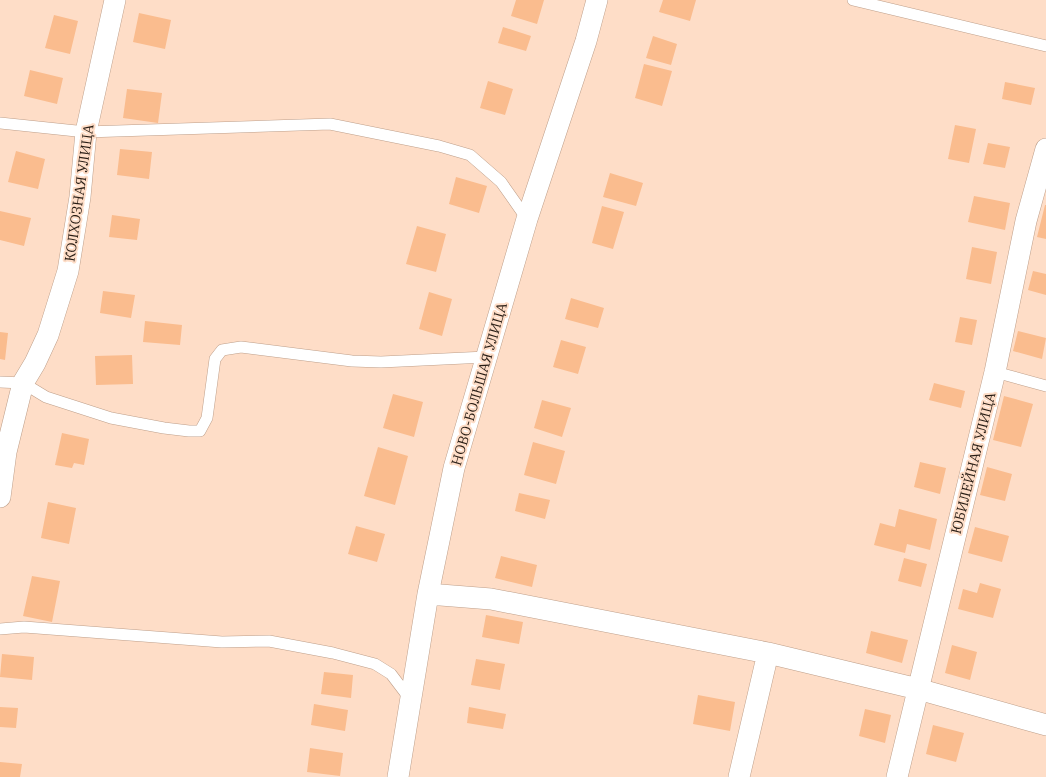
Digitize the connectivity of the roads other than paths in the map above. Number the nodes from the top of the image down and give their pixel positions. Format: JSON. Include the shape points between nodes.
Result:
{"nodes":[{"id":1,"x":115,"y":0,"type":"edge"},
{"id":2,"x":597,"y":0,"type":"edge"},
{"id":3,"x":853,"y":0,"type":"edge"},
{"id":4,"x":1046,"y":46,"type":"edge"},
{"id":5,"x":0,"y":123,"type":"edge"},
{"id":6,"x":86,"y":132,"type":"junction"},
{"id":7,"x":1046,"y":149,"type":"edge"},
{"id":8,"x":527,"y":219,"type":"junction"},
{"id":9,"x":486,"y":357,"type":"junction"},
{"id":10,"x":996,"y":372,"type":"junction"},
{"id":11,"x":0,"y":382,"type":"edge"},
{"id":12,"x":23,"y":383,"type":"junction"},
{"id":13,"x":1046,"y":386,"type":"edge"},
{"id":14,"x":0,"y":497,"type":"edge"},
{"id":15,"x":428,"y":594,"type":"junction"},
{"id":16,"x":0,"y":629,"type":"edge"},
{"id":17,"x":768,"y":653,"type":"junction"},
{"id":18,"x":918,"y":688,"type":"junction"},
{"id":19,"x":411,"y":700,"type":"junction"},
{"id":20,"x":1046,"y":725,"type":"edge"},
{"id":21,"x":398,"y":777,"type":"edge"},
{"id":22,"x":739,"y":777,"type":"edge"},
{"id":23,"x":897,"y":777,"type":"edge"}],
"edges":[{"from":1,"to":6,"type":"street","name":"КОЛХОЗНАЯ УЛИЦА"},
{"from":2,"to":8,"type":"street","name":"НОВО-БОЛЬШАЯ УЛИЦА"},
{"from":3,"to":4,"type":"lane"},
{"from":5,"to":6,"type":"lane"},
{"from":6,"to":8,"type":"lane","via":[[330,124],[470,155],[502,182]]},
{"from":6,"to":12,"type":"street","name":"КОЛХОЗНАЯ УЛИЦА","via":[[68,270],[48,335]]},
{"from":7,"to":10,"type":"street","name":"ЮБИЛЕЙНАЯ УЛИЦА","via":[[1026,221]]},
{"from":8,"to":9,"type":"street","name":"НОВО-БОЛЬШАЯ УЛИЦА"},
{"from":9,"to":12,"type":"lane","via":[[381,362],[241,347],[222,350],[215,360],[207,418],[200,431],[189,432],[97,414],[46,397]]},
{"from":9,"to":15,"type":"street","name":"НОВО-БОЛЬШАЯ УЛИЦА","via":[[454,468]]},
{"from":10,"to":13,"type":"lane"},
{"from":10,"to":18,"type":"street","name":"ЮБИЛЕЙНАЯ УЛИЦА"},
{"from":11,"to":12,"type":"lane"},
{"from":12,"to":14,"type":"street","name":"КОЛХОЗНАЯ УЛИЦА","via":[[6,452]]},
{"from":15,"to":17,"type":"street","via":[[490,599]]},
{"from":15,"to":19,"type":"street","name":"НОВО-БОЛЬШАЯ УЛИЦА"},
{"from":16,"to":19,"type":"lane","via":[[24,627],[222,642],[269,642],[333,653],[375,664],[391,674]]},
{"from":17,"to":18,"type":"street"},
{"from":17,"to":22,"type":"street"},
{"from":18,"to":20,"type":"street"},
{"from":18,"to":23,"type":"street","name":"ЮБИЛЕЙНАЯ УЛИЦА"},
{"from":19,"to":21,"type":"street","name":"НОВО-БОЛЬШАЯ УЛИЦА"}]}
